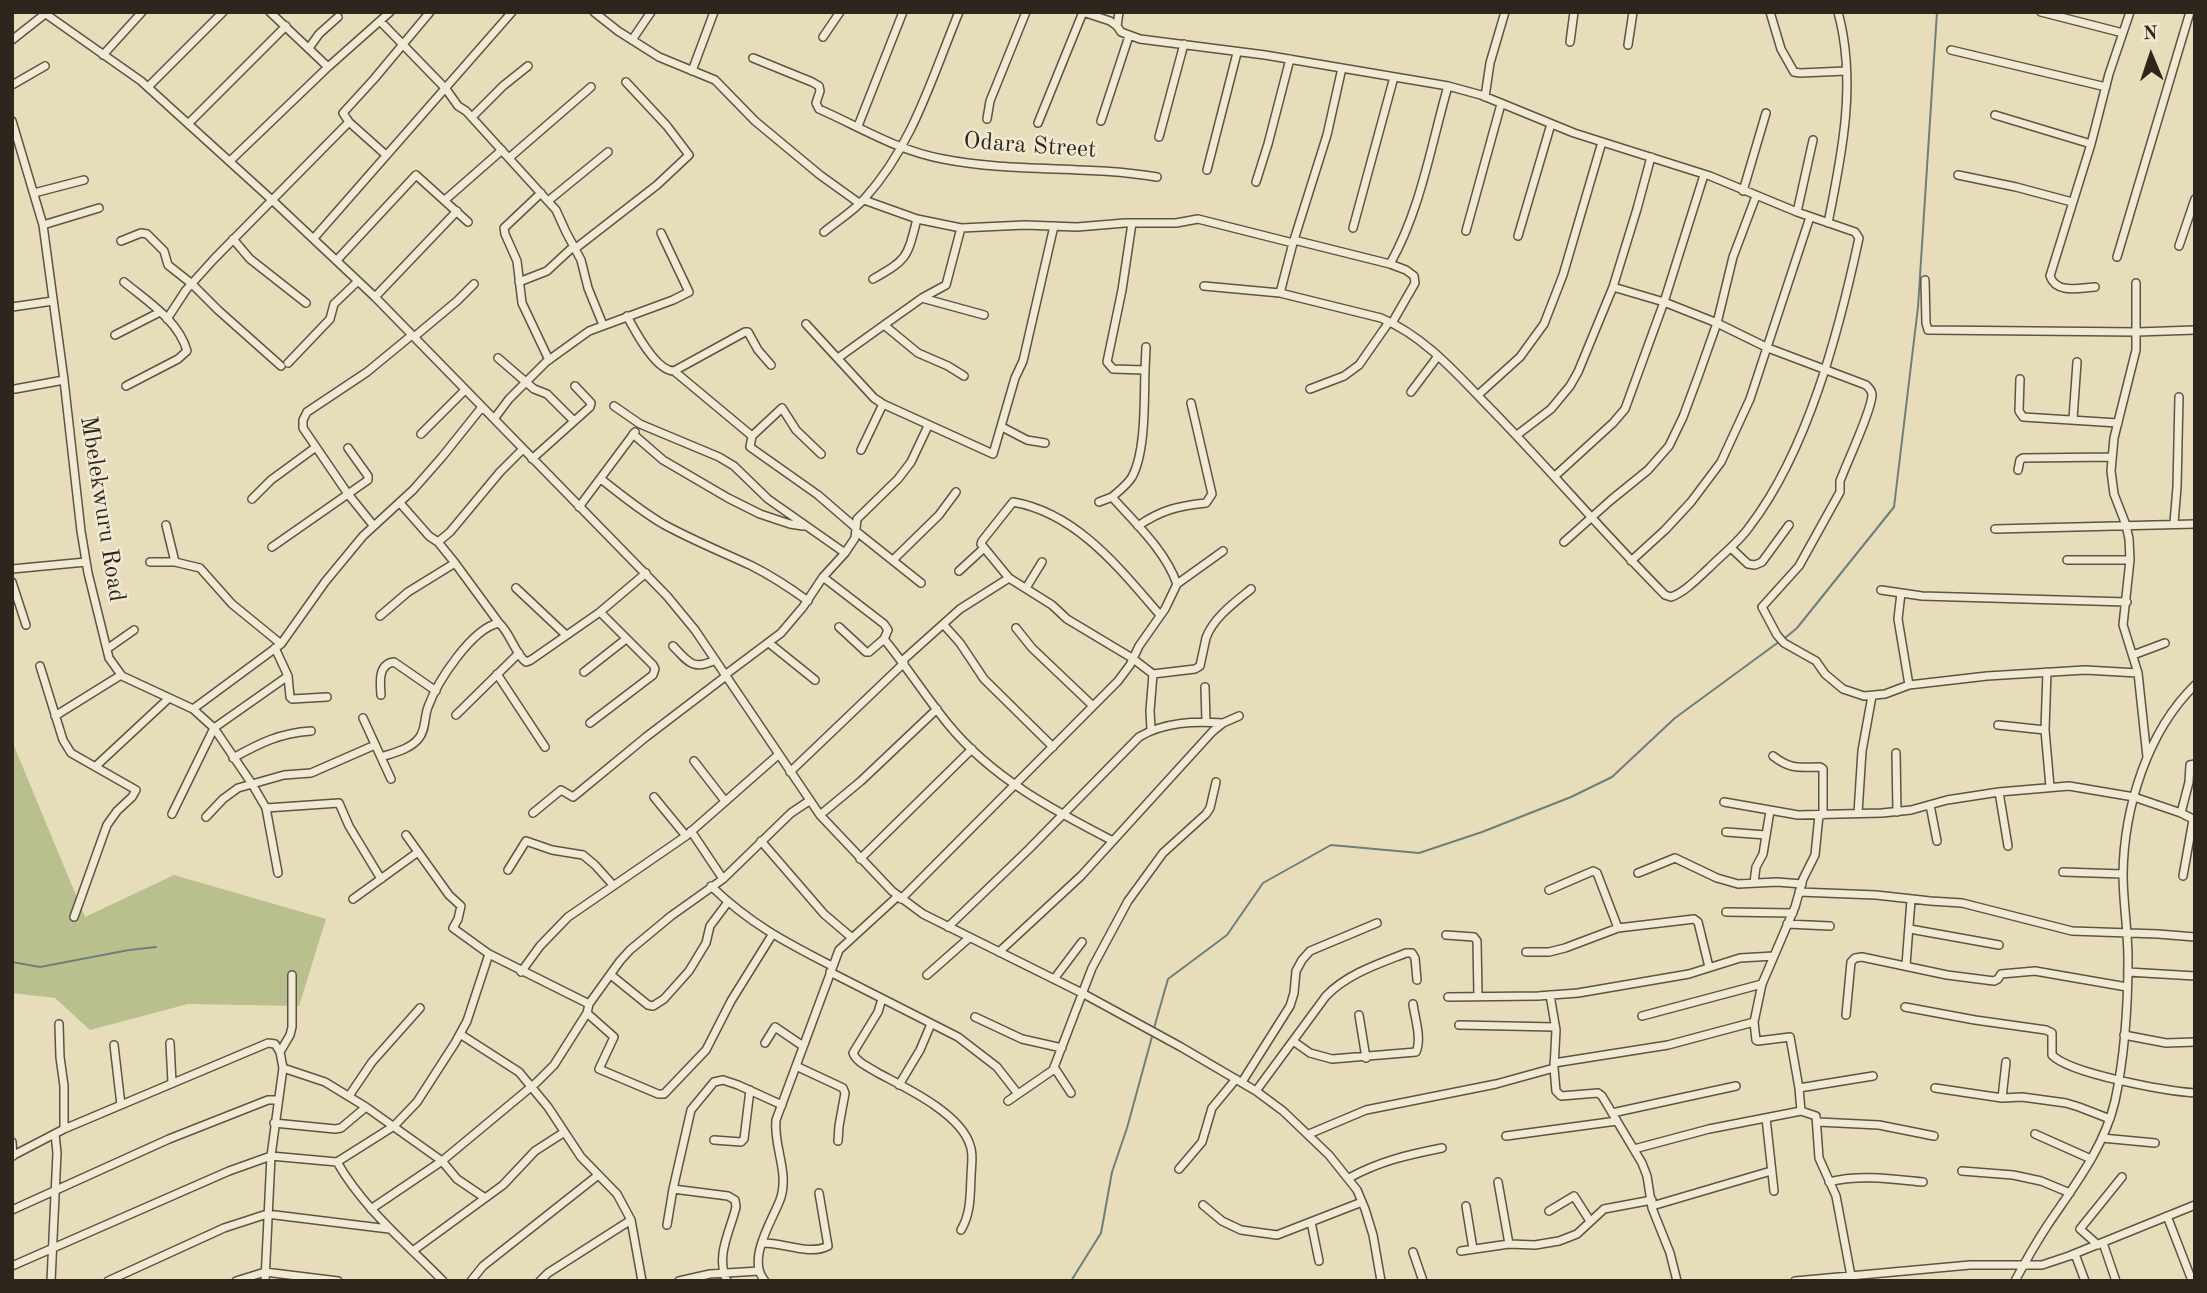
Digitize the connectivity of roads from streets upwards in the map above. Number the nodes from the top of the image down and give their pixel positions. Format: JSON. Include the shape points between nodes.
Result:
{"nodes":[{"id":1,"x":142,"y":12,"type":"edge"},
{"id":2,"x":223,"y":12,"type":"edge"},
{"id":3,"x":270,"y":12,"type":"edge"},
{"id":4,"x":390,"y":12,"type":"edge"},
{"id":5,"x":430,"y":12,"type":"edge"},
{"id":6,"x":512,"y":12,"type":"edge"},
{"id":7,"x":594,"y":12,"type":"edge"},
{"id":8,"x":652,"y":12,"type":"edge"},
{"id":9,"x":714,"y":12,"type":"edge"},
{"id":10,"x":840,"y":12,"type":"edge"},
{"id":11,"x":903,"y":12,"type":"edge"},
{"id":12,"x":959,"y":12,"type":"edge"},
{"id":13,"x":1026,"y":12,"type":"edge"},
{"id":14,"x":1119,"y":12,"type":"edge"},
{"id":15,"x":1505,"y":12,"type":"edge"},
{"id":16,"x":1574,"y":12,"type":"edge"},
{"id":17,"x":1633,"y":12,"type":"edge"},
{"id":18,"x":1770,"y":12,"type":"edge"},
{"id":19,"x":1838,"y":12,"type":"edge"},
{"id":20,"x":2041,"y":12,"type":"edge"},
{"id":21,"x":2130,"y":12,"type":"edge"},
{"id":22,"x":2190,"y":12,"type":"edge"},
{"id":23,"x":44,"y":13,"type":"edge"},
{"id":24,"x":338,"y":17,"type":"dead end"},
{"id":25,"x":380,"y":21,"type":"junction"},
{"id":26,"x":286,"y":26,"type":"junction"},
{"id":27,"x":1117,"y":26,"type":"junction"},
{"id":28,"x":2123,"y":33,"type":"junction"},
{"id":29,"x":1129,"y":36,"type":"junction"},
{"id":30,"x":822,"y":37,"type":"dead end"},
{"id":31,"x":12,"y":40,"type":"edge"},
{"id":32,"x":632,"y":40,"type":"junction"},
{"id":33,"x":1570,"y":42,"type":"dead end"},
{"id":34,"x":402,"y":44,"type":"junction"},
{"id":35,"x":1184,"y":44,"type":"junction"},
{"id":36,"x":1628,"y":46,"type":"dead end"},
{"id":37,"x":309,"y":48,"type":"junction"},
{"id":38,"x":1951,"y":50,"type":"dead end"},
{"id":39,"x":1237,"y":53,"type":"junction"},
{"id":40,"x":103,"y":55,"type":"junction"},
{"id":41,"x":753,"y":58,"type":"dead end"},
{"id":42,"x":1290,"y":59,"type":"junction"},
{"id":43,"x":45,"y":66,"type":"dead end"},
{"id":44,"x":528,"y":66,"type":"dead end"},
{"id":45,"x":328,"y":67,"type":"junction"},
{"id":46,"x":1342,"y":68,"type":"junction"},
{"id":47,"x":692,"y":71,"type":"junction"},
{"id":48,"x":1846,"y":71,"type":"junction"},
{"id":49,"x":1394,"y":77,"type":"junction"},
{"id":50,"x":626,"y":82,"type":"dead end"},
{"id":51,"x":12,"y":85,"type":"edge"},
{"id":52,"x":1448,"y":86,"type":"junction"},
{"id":53,"x":148,"y":87,"type":"junction"},
{"id":54,"x":591,"y":87,"type":"dead end"},
{"id":55,"x":2106,"y":87,"type":"junction"},
{"id":56,"x":446,"y":89,"type":"junction"},
{"id":57,"x":1485,"y":97,"type":"junction"},
{"id":58,"x":1501,"y":104,"type":"junction"},
{"id":59,"x":1766,"y":113,"type":"dead end"},
{"id":60,"x":1995,"y":115,"type":"dead end"},
{"id":61,"x":472,"y":117,"type":"junction"},
{"id":62,"x":986,"y":119,"type":"dead end"},
{"id":63,"x":12,"y":121,"type":"edge"},
{"id":64,"x":1101,"y":121,"type":"dead end"},
{"id":65,"x":349,"y":122,"type":"junction"},
{"id":66,"x":189,"y":123,"type":"junction"},
{"id":67,"x":1038,"y":124,"type":"dead end"},
{"id":68,"x":1551,"y":124,"type":"junction"},
{"id":69,"x":858,"y":126,"type":"junction"},
{"id":70,"x":15,"y":135,"type":"edge"},
{"id":71,"x":1159,"y":136,"type":"dead end"},
{"id":72,"x":1813,"y":140,"type":"dead end"},
{"id":73,"x":1602,"y":142,"type":"junction"},
{"id":74,"x":2091,"y":144,"type":"junction"},
{"id":75,"x":901,"y":148,"type":"junction"},
{"id":76,"x":502,"y":150,"type":"junction"},
{"id":77,"x":608,"y":152,"type":"dead end"},
{"id":78,"x":386,"y":155,"type":"junction"},
{"id":79,"x":1651,"y":157,"type":"junction"},
{"id":80,"x":509,"y":158,"type":"junction"},
{"id":81,"x":230,"y":161,"type":"junction"},
{"id":82,"x":1207,"y":170,"type":"dead end"},
{"id":83,"x":1704,"y":175,"type":"junction"},
{"id":84,"x":1958,"y":175,"type":"dead end"},
{"id":85,"x":1157,"y":177,"type":"dead end"},
{"id":86,"x":84,"y":180,"type":"dead end"},
{"id":87,"x":1256,"y":182,"type":"dead end"},
{"id":88,"x":1743,"y":191,"type":"junction"},
{"id":89,"x":34,"y":193,"type":"junction"},
{"id":90,"x":541,"y":193,"type":"junction"},
{"id":91,"x":1756,"y":196,"type":"junction"},
{"id":92,"x":2195,"y":199,"type":"edge"},
{"id":93,"x":272,"y":200,"type":"junction"},
{"id":94,"x":445,"y":200,"type":"junction"},
{"id":95,"x":548,"y":201,"type":"junction"},
{"id":96,"x":861,"y":202,"type":"junction"},
{"id":97,"x":2072,"y":202,"type":"junction"},
{"id":98,"x":99,"y":208,"type":"dead end"},
{"id":99,"x":457,"y":211,"type":"junction"},
{"id":100,"x":1797,"y":212,"type":"junction"},
{"id":101,"x":1810,"y":217,"type":"junction"},
{"id":102,"x":917,"y":219,"type":"junction"},
{"id":103,"x":468,"y":222,"type":"dead end"},
{"id":104,"x":1132,"y":223,"type":"junction"},
{"id":105,"x":1828,"y":223,"type":"junction"},
{"id":106,"x":43,"y":225,"type":"junction"},
{"id":107,"x":1054,"y":226,"type":"junction"},
{"id":108,"x":961,"y":228,"type":"junction"},
{"id":109,"x":1353,"y":228,"type":"dead end"},
{"id":110,"x":1466,"y":231,"type":"dead end"},
{"id":111,"x":824,"y":232,"type":"dead end"},
{"id":112,"x":661,"y":233,"type":"dead end"},
{"id":113,"x":1518,"y":236,"type":"dead end"},
{"id":114,"x":314,"y":238,"type":"junction"},
{"id":115,"x":233,"y":239,"type":"junction"},
{"id":116,"x":121,"y":241,"type":"dead end"},
{"id":117,"x":1293,"y":241,"type":"junction"},
{"id":118,"x":2179,"y":246,"type":"dead end"},
{"id":119,"x":575,"y":247,"type":"junction"},
{"id":120,"x":2118,"y":257,"type":"dead end"},
{"id":121,"x":337,"y":260,"type":"junction"},
{"id":122,"x":1391,"y":264,"type":"junction"},
{"id":123,"x":873,"y":279,"type":"dead end"},
{"id":124,"x":1925,"y":280,"type":"dead end"},
{"id":125,"x":358,"y":281,"type":"junction"},
{"id":126,"x":124,"y":282,"type":"dead end"},
{"id":127,"x":519,"y":282,"type":"junction"},
{"id":128,"x":2136,"y":283,"type":"dead end"},
{"id":129,"x":192,"y":284,"type":"junction"},
{"id":130,"x":474,"y":284,"type":"dead end"},
{"id":131,"x":1204,"y":286,"type":"dead end"},
{"id":132,"x":1612,"y":287,"type":"junction"},
{"id":133,"x":2095,"y":287,"type":"dead end"},
{"id":134,"x":1280,"y":293,"type":"junction"},
{"id":135,"x":375,"y":297,"type":"junction"},
{"id":136,"x":922,"y":298,"type":"junction"},
{"id":137,"x":53,"y":301,"type":"junction"},
{"id":138,"x":1664,"y":302,"type":"junction"},
{"id":139,"x":306,"y":303,"type":"dead end"},
{"id":140,"x":12,"y":307,"type":"edge"},
{"id":141,"x":160,"y":312,"type":"junction"},
{"id":142,"x":984,"y":315,"type":"dead end"},
{"id":143,"x":627,"y":316,"type":"junction"},
{"id":144,"x":167,"y":318,"type":"junction"},
{"id":145,"x":1391,"y":322,"type":"junction"},
{"id":146,"x":1717,"y":323,"type":"junction"},
{"id":147,"x":806,"y":324,"type":"dead end"},
{"id":148,"x":603,"y":325,"type":"junction"},
{"id":149,"x":884,"y":325,"type":"junction"},
{"id":150,"x":2195,"y":330,"type":"edge"},
{"id":151,"x":2137,"y":332,"type":"junction"},
{"id":152,"x":115,"y":335,"type":"dead end"},
{"id":153,"x":413,"y":336,"type":"junction"},
{"id":154,"x":1146,"y":347,"type":"dead end"},
{"id":155,"x":1768,"y":348,"type":"junction"},
{"id":156,"x":1438,"y":356,"type":"junction"},
{"id":157,"x":498,"y":358,"type":"dead end"},
{"id":158,"x":838,"y":358,"type":"junction"},
{"id":159,"x":549,"y":360,"type":"junction"},
{"id":160,"x":2077,"y":362,"type":"dead end"},
{"id":161,"x":771,"y":365,"type":"dead end"},
{"id":162,"x":1145,"y":370,"type":"junction"},
{"id":163,"x":1824,"y":370,"type":"junction"},
{"id":164,"x":674,"y":371,"type":"junction"},
{"id":165,"x":964,"y":376,"type":"dead end"},
{"id":166,"x":2020,"y":379,"type":"dead end"},
{"id":167,"x":64,"y":380,"type":"junction"},
{"id":168,"x":527,"y":381,"type":"junction"},
{"id":169,"x":126,"y":386,"type":"dead end"},
{"id":170,"x":575,"y":386,"type":"dead end"},
{"id":171,"x":15,"y":389,"type":"dead end"},
{"id":172,"x":1310,"y":389,"type":"dead end"},
{"id":173,"x":465,"y":390,"type":"junction"},
{"id":174,"x":1411,"y":392,"type":"dead end"},
{"id":175,"x":1478,"y":396,"type":"junction"},
{"id":176,"x":2179,"y":397,"type":"dead end"},
{"id":177,"x":1191,"y":402,"type":"dead end"},
{"id":178,"x":883,"y":404,"type":"junction"},
{"id":179,"x":614,"y":406,"type":"dead end"},
{"id":180,"x":482,"y":407,"type":"junction"},
{"id":181,"x":494,"y":419,"type":"junction"},
{"id":182,"x":2073,"y":419,"type":"junction"},
{"id":183,"x":574,"y":421,"type":"junction"},
{"id":184,"x":2118,"y":423,"type":"junction"},
{"id":185,"x":640,"y":424,"type":"junction"},
{"id":186,"x":928,"y":426,"type":"junction"},
{"id":187,"x":1002,"y":428,"type":"junction"},
{"id":188,"x":421,"y":434,"type":"dead end"},
{"id":189,"x":633,"y":434,"type":"junction"},
{"id":190,"x":1517,"y":435,"type":"junction"},
{"id":191,"x":752,"y":436,"type":"junction"},
{"id":192,"x":1045,"y":443,"type":"dead end"},
{"id":193,"x":316,"y":447,"type":"junction"},
{"id":194,"x":348,"y":448,"type":"dead end"},
{"id":195,"x":523,"y":449,"type":"junction"},
{"id":196,"x":861,"y":450,"type":"dead end"},
{"id":197,"x":821,"y":454,"type":"dead end"},
{"id":198,"x":2112,"y":457,"type":"junction"},
{"id":199,"x":532,"y":459,"type":"junction"},
{"id":200,"x":2018,"y":470,"type":"dead end"},
{"id":201,"x":1555,"y":476,"type":"junction"},
{"id":202,"x":601,"y":479,"type":"junction"},
{"id":203,"x":956,"y":492,"type":"dead end"},
{"id":204,"x":348,"y":494,"type":"junction"},
{"id":205,"x":1112,"y":497,"type":"junction"},
{"id":206,"x":252,"y":499,"type":"dead end"},
{"id":207,"x":1099,"y":502,"type":"dead end"},
{"id":208,"x":400,"y":503,"type":"junction"},
{"id":209,"x":579,"y":507,"type":"junction"},
{"id":210,"x":1590,"y":518,"type":"junction"},
{"id":211,"x":2174,"y":523,"type":"junction"},
{"id":212,"x":2195,"y":524,"type":"edge"},
{"id":213,"x":166,"y":525,"type":"dead end"},
{"id":214,"x":373,"y":525,"type":"junction"},
{"id":215,"x":1789,"y":525,"type":"dead end"},
{"id":216,"x":2126,"y":525,"type":"junction"},
{"id":217,"x":805,"y":526,"type":"junction"},
{"id":218,"x":1138,"y":526,"type":"junction"},
{"id":219,"x":1994,"y":529,"type":"dead end"},
{"id":220,"x":856,"y":530,"type":"junction"},
{"id":221,"x":438,"y":542,"type":"junction"},
{"id":222,"x":1564,"y":542,"type":"dead end"},
{"id":223,"x":272,"y":547,"type":"dead end"},
{"id":224,"x":984,"y":548,"type":"junction"},
{"id":225,"x":1731,"y":548,"type":"junction"},
{"id":226,"x":1223,"y":551,"type":"dead end"},
{"id":227,"x":845,"y":553,"type":"junction"},
{"id":228,"x":892,"y":560,"type":"junction"},
{"id":229,"x":2067,"y":560,"type":"dead end"},
{"id":230,"x":2130,"y":560,"type":"junction"},
{"id":231,"x":1631,"y":561,"type":"junction"},
{"id":232,"x":86,"y":562,"type":"junction"},
{"id":233,"x":150,"y":562,"type":"dead end"},
{"id":234,"x":175,"y":562,"type":"junction"},
{"id":235,"x":1042,"y":562,"type":"dead end"},
{"id":236,"x":455,"y":563,"type":"junction"},
{"id":237,"x":12,"y":569,"type":"edge"},
{"id":238,"x":959,"y":571,"type":"dead end"},
{"id":239,"x":646,"y":573,"type":"junction"},
{"id":240,"x":823,"y":577,"type":"junction"},
{"id":241,"x":1009,"y":578,"type":"junction"},
{"id":242,"x":12,"y":582,"type":"edge"},
{"id":243,"x":921,"y":583,"type":"dead end"},
{"id":244,"x":1177,"y":584,"type":"junction"},
{"id":245,"x":516,"y":588,"type":"dead end"},
{"id":246,"x":1026,"y":588,"type":"junction"},
{"id":247,"x":1251,"y":589,"type":"dead end"},
{"id":248,"x":1881,"y":590,"type":"dead end"},
{"id":249,"x":1901,"y":593,"type":"junction"},
{"id":250,"x":808,"y":601,"type":"junction"},
{"id":251,"x":2127,"y":602,"type":"junction"},
{"id":252,"x":600,"y":612,"type":"junction"},
{"id":253,"x":1160,"y":615,"type":"junction"},
{"id":254,"x":380,"y":616,"type":"dead end"},
{"id":255,"x":499,"y":623,"type":"junction"},
{"id":256,"x":26,"y":625,"type":"dead end"},
{"id":257,"x":944,"y":625,"type":"junction"},
{"id":258,"x":839,"y":627,"type":"dead end"},
{"id":259,"x":1016,"y":628,"type":"dead end"},
{"id":260,"x":134,"y":630,"type":"dead end"},
{"id":261,"x":566,"y":635,"type":"junction"},
{"id":262,"x":626,"y":639,"type":"junction"},
{"id":263,"x":884,"y":639,"type":"junction"},
{"id":264,"x":769,"y":643,"type":"junction"},
{"id":265,"x":2165,"y":643,"type":"dead end"},
{"id":266,"x":278,"y":646,"type":"junction"},
{"id":267,"x":673,"y":646,"type":"dead end"},
{"id":268,"x":107,"y":649,"type":"junction"},
{"id":269,"x":519,"y":653,"type":"junction"},
{"id":270,"x":2133,"y":655,"type":"junction"},
{"id":271,"x":1132,"y":658,"type":"junction"},
{"id":272,"x":715,"y":660,"type":"junction"},
{"id":273,"x":903,"y":662,"type":"junction"},
{"id":274,"x":40,"y":666,"type":"dead end"},
{"id":275,"x":584,"y":672,"type":"dead end"},
{"id":276,"x":2047,"y":672,"type":"junction"},
{"id":277,"x":2138,"y":673,"type":"junction"},
{"id":278,"x":498,"y":674,"type":"junction"},
{"id":279,"x":1153,"y":674,"type":"junction"},
{"id":280,"x":121,"y":675,"type":"junction"},
{"id":281,"x":288,"y":676,"type":"junction"},
{"id":282,"x":725,"y":676,"type":"junction"},
{"id":283,"x":815,"y":680,"type":"dead end"},
{"id":284,"x":1909,"y":685,"type":"junction"},
{"id":285,"x":2195,"y":685,"type":"edge"},
{"id":286,"x":1206,"y":687,"type":"dead end"},
{"id":287,"x":436,"y":691,"type":"junction"},
{"id":288,"x":381,"y":695,"type":"dead end"},
{"id":289,"x":1872,"y":696,"type":"junction"},
{"id":290,"x":327,"y":697,"type":"dead end"},
{"id":291,"x":168,"y":699,"type":"junction"},
{"id":292,"x":1093,"y":706,"type":"junction"},
{"id":293,"x":193,"y":709,"type":"junction"},
{"id":294,"x":937,"y":709,"type":"junction"},
{"id":295,"x":456,"y":715,"type":"dead end"},
{"id":296,"x":55,"y":716,"type":"junction"},
{"id":297,"x":1239,"y":716,"type":"dead end"},
{"id":298,"x":363,"y":718,"type":"dead end"},
{"id":299,"x":1206,"y":722,"type":"junction"},
{"id":300,"x":590,"y":723,"type":"dead end"},
{"id":301,"x":1223,"y":723,"type":"junction"},
{"id":302,"x":1998,"y":725,"type":"dead end"},
{"id":303,"x":214,"y":728,"type":"junction"},
{"id":304,"x":1152,"y":729,"type":"junction"},
{"id":305,"x":2045,"y":730,"type":"junction"},
{"id":306,"x":311,"y":731,"type":"dead end"},
{"id":307,"x":375,"y":745,"type":"junction"},
{"id":308,"x":545,"y":747,"type":"dead end"},
{"id":309,"x":1053,"y":747,"type":"junction"},
{"id":310,"x":972,"y":749,"type":"junction"},
{"id":311,"x":1896,"y":753,"type":"dead end"},
{"id":312,"x":778,"y":755,"type":"junction"},
{"id":313,"x":381,"y":757,"type":"junction"},
{"id":314,"x":1773,"y":757,"type":"dead end"},
{"id":315,"x":2147,"y":757,"type":"junction"},
{"id":316,"x":233,"y":758,"type":"junction"},
{"id":317,"x":694,"y":761,"type":"dead end"},
{"id":318,"x":2195,"y":764,"type":"edge"},
{"id":319,"x":96,"y":766,"type":"junction"},
{"id":320,"x":790,"y":772,"type":"junction"},
{"id":321,"x":391,"y":779,"type":"dead end"},
{"id":322,"x":1216,"y":782,"type":"dead end"},
{"id":323,"x":252,"y":784,"type":"junction"},
{"id":324,"x":1014,"y":785,"type":"junction"},
{"id":325,"x":2050,"y":787,"type":"junction"},
{"id":326,"x":1999,"y":792,"type":"junction"},
{"id":327,"x":654,"y":797,"type":"dead end"},
{"id":328,"x":2134,"y":797,"type":"junction"},
{"id":329,"x":724,"y":801,"type":"junction"},
{"id":330,"x":809,"y":801,"type":"junction"},
{"id":331,"x":1724,"y":802,"type":"dead end"},
{"id":332,"x":1930,"y":805,"type":"junction"},
{"id":333,"x":266,"y":808,"type":"junction"},
{"id":334,"x":1770,"y":811,"type":"junction"},
{"id":335,"x":1897,"y":812,"type":"junction"},
{"id":336,"x":533,"y":813,"type":"dead end"},
{"id":337,"x":2181,"y":813,"type":"junction"},
{"id":338,"x":172,"y":814,"type":"dead end"},
{"id":339,"x":1063,"y":814,"type":"junction"},
{"id":340,"x":1858,"y":814,"type":"junction"},
{"id":341,"x":1821,"y":815,"type":"junction"},
{"id":342,"x":820,"y":816,"type":"junction"},
{"id":343,"x":206,"y":817,"type":"dead end"},
{"id":344,"x":2194,"y":820,"type":"edge"},
{"id":345,"x":1726,"y":832,"type":"dead end"},
{"id":346,"x":688,"y":834,"type":"junction"},
{"id":347,"x":406,"y":835,"type":"dead end"},
{"id":348,"x":1766,"y":835,"type":"junction"},
{"id":349,"x":761,"y":841,"type":"junction"},
{"id":350,"x":1113,"y":841,"type":"junction"},
{"id":351,"x":1937,"y":841,"type":"dead end"},
{"id":352,"x":2008,"y":846,"type":"dead end"},
{"id":353,"x":418,"y":852,"type":"junction"},
{"id":354,"x":860,"y":859,"type":"junction"},
{"id":355,"x":508,"y":870,"type":"dead end"},
{"id":356,"x":2063,"y":872,"type":"dead end"},
{"id":357,"x":278,"y":873,"type":"dead end"},
{"id":358,"x":1638,"y":873,"type":"dead end"},
{"id":359,"x":2123,"y":874,"type":"junction"},
{"id":360,"x":2183,"y":876,"type":"dead end"},
{"id":361,"x":381,"y":879,"type":"junction"},
{"id":362,"x":723,"y":880,"type":"junction"},
{"id":363,"x":1754,"y":883,"type":"junction"},
{"id":364,"x":613,"y":885,"type":"junction"},
{"id":365,"x":711,"y":886,"type":"junction"},
{"id":366,"x":1800,"y":888,"type":"junction"},
{"id":367,"x":1549,"y":890,"type":"dead end"},
{"id":368,"x":900,"y":898,"type":"junction"},
{"id":369,"x":353,"y":899,"type":"dead end"},
{"id":370,"x":1911,"y":900,"type":"junction"},
{"id":371,"x":728,"y":902,"type":"junction"},
{"id":372,"x":1726,"y":912,"type":"dead end"},
{"id":373,"x":1793,"y":913,"type":"junction"},
{"id":374,"x":74,"y":917,"type":"dead end"},
{"id":375,"x":1377,"y":923,"type":"dead end"},
{"id":376,"x":1787,"y":924,"type":"junction"},
{"id":377,"x":1830,"y":926,"type":"dead end"},
{"id":378,"x":948,"y":927,"type":"junction"},
{"id":379,"x":1618,"y":928,"type":"junction"},
{"id":380,"x":1910,"y":929,"type":"junction"},
{"id":381,"x":1446,"y":934,"type":"dead end"},
{"id":382,"x":2127,"y":934,"type":"junction"},
{"id":383,"x":772,"y":935,"type":"junction"},
{"id":384,"x":851,"y":937,"type":"junction"},
{"id":385,"x":2195,"y":937,"type":"edge"},
{"id":386,"x":969,"y":938,"type":"junction"},
{"id":387,"x":1082,"y":942,"type":"dead end"},
{"id":388,"x":1999,"y":945,"type":"dead end"},
{"id":389,"x":999,"y":952,"type":"junction"},
{"id":390,"x":1526,"y":953,"type":"dead end"},
{"id":391,"x":489,"y":954,"type":"junction"},
{"id":392,"x":1773,"y":956,"type":"junction"},
{"id":393,"x":1906,"y":965,"type":"junction"},
{"id":394,"x":1709,"y":967,"type":"junction"},
{"id":395,"x":831,"y":969,"type":"junction"},
{"id":396,"x":521,"y":972,"type":"junction"},
{"id":397,"x":2128,"y":972,"type":"junction"},
{"id":398,"x":292,"y":975,"type":"dead end"},
{"id":399,"x":611,"y":975,"type":"junction"},
{"id":400,"x":927,"y":975,"type":"dead end"},
{"id":401,"x":2195,"y":976,"type":"edge"},
{"id":402,"x":1054,"y":979,"type":"junction"},
{"id":403,"x":1417,"y":980,"type":"dead end"},
{"id":404,"x":1762,"y":984,"type":"junction"},
{"id":405,"x":2127,"y":987,"type":"junction"},
{"id":406,"x":1083,"y":993,"type":"junction"},
{"id":407,"x":1550,"y":995,"type":"junction"},
{"id":408,"x":1448,"y":997,"type":"dead end"},
{"id":409,"x":1478,"y":997,"type":"junction"},
{"id":410,"x":882,"y":999,"type":"junction"},
{"id":411,"x":589,"y":1004,"type":"junction"},
{"id":412,"x":1413,"y":1004,"type":"dead end"},
{"id":413,"x":1905,"y":1007,"type":"dead end"},
{"id":414,"x":420,"y":1008,"type":"dead end"},
{"id":415,"x":587,"y":1013,"type":"junction"},
{"id":416,"x":1846,"y":1014,"type":"dead end"},
{"id":417,"x":1359,"y":1015,"type":"dead end"},
{"id":418,"x":1642,"y":1016,"type":"dead end"},
{"id":419,"x":975,"y":1017,"type":"dead end"},
{"id":420,"x":1754,"y":1022,"type":"junction"},
{"id":421,"x":59,"y":1024,"type":"dead end"},
{"id":422,"x":931,"y":1024,"type":"junction"},
{"id":423,"x":1459,"y":1025,"type":"dead end"},
{"id":424,"x":1555,"y":1027,"type":"junction"},
{"id":425,"x":460,"y":1034,"type":"junction"},
{"id":426,"x":2124,"y":1035,"type":"junction"},
{"id":427,"x":1293,"y":1041,"type":"junction"},
{"id":428,"x":2195,"y":1041,"type":"edge"},
{"id":429,"x":170,"y":1042,"type":"dead end"},
{"id":430,"x":765,"y":1043,"type":"dead end"},
{"id":431,"x":114,"y":1045,"type":"dead end"},
{"id":432,"x":803,"y":1046,"type":"junction"},
{"id":433,"x":1062,"y":1048,"type":"junction"},
{"id":434,"x":280,"y":1052,"type":"junction"},
{"id":435,"x":1366,"y":1058,"type":"junction"},
{"id":436,"x":2006,"y":1062,"type":"dead end"},
{"id":437,"x":796,"y":1066,"type":"junction"},
{"id":438,"x":1554,"y":1066,"type":"junction"},
{"id":439,"x":1054,"y":1067,"type":"junction"},
{"id":440,"x":283,"y":1068,"type":"junction"},
{"id":441,"x":1873,"y":1076,"type":"dead end"},
{"id":442,"x":2119,"y":1080,"type":"junction"},
{"id":443,"x":1239,"y":1081,"type":"junction"},
{"id":444,"x":172,"y":1083,"type":"junction"},
{"id":445,"x":899,"y":1084,"type":"junction"},
{"id":446,"x":1736,"y":1086,"type":"dead end"},
{"id":447,"x":530,"y":1087,"type":"junction"},
{"id":448,"x":1799,"y":1088,"type":"junction"},
{"id":449,"x":1935,"y":1088,"type":"dead end"},
{"id":450,"x":750,"y":1090,"type":"junction"},
{"id":451,"x":1256,"y":1091,"type":"junction"},
{"id":452,"x":1071,"y":1093,"type":"dead end"},
{"id":453,"x":2195,"y":1093,"type":"edge"},
{"id":454,"x":1018,"y":1094,"type":"junction"},
{"id":455,"x":349,"y":1096,"type":"junction"},
{"id":456,"x":2002,"y":1097,"type":"junction"},
{"id":457,"x":277,"y":1100,"type":"junction"},
{"id":458,"x":1008,"y":1101,"type":"dead end"},
{"id":459,"x":121,"y":1105,"type":"junction"},
{"id":460,"x":782,"y":1105,"type":"junction"},
{"id":461,"x":366,"y":1107,"type":"junction"},
{"id":462,"x":1801,"y":1111,"type":"junction"},
{"id":463,"x":1612,"y":1113,"type":"junction"},
{"id":464,"x":1766,"y":1118,"type":"junction"},
{"id":465,"x":2110,"y":1119,"type":"junction"},
{"id":466,"x":1617,"y":1121,"type":"junction"},
{"id":467,"x":1818,"y":1122,"type":"junction"},
{"id":468,"x":274,"y":1123,"type":"junction"},
{"id":469,"x":394,"y":1126,"type":"junction"},
{"id":470,"x":64,"y":1129,"type":"junction"},
{"id":471,"x":563,"y":1133,"type":"junction"},
{"id":472,"x":55,"y":1134,"type":"junction"},
{"id":473,"x":1309,"y":1134,"type":"junction"},
{"id":474,"x":2035,"y":1134,"type":"dead end"},
{"id":475,"x":1506,"y":1136,"type":"dead end"},
{"id":476,"x":1934,"y":1136,"type":"dead end"},
{"id":477,"x":2102,"y":1138,"type":"junction"},
{"id":478,"x":714,"y":1140,"type":"dead end"},
{"id":479,"x":838,"y":1141,"type":"dead end"},
{"id":480,"x":12,"y":1142,"type":"edge"},
{"id":481,"x":2155,"y":1143,"type":"dead end"},
{"id":482,"x":1441,"y":1148,"type":"dead end"},
{"id":483,"x":1634,"y":1149,"type":"junction"},
{"id":484,"x":13,"y":1156,"type":"edge"},
{"id":485,"x":271,"y":1156,"type":"junction"},
{"id":486,"x":2091,"y":1159,"type":"junction"},
{"id":487,"x":442,"y":1161,"type":"junction"},
{"id":488,"x":337,"y":1162,"type":"junction"},
{"id":489,"x":1178,"y":1169,"type":"dead end"},
{"id":490,"x":1771,"y":1171,"type":"junction"},
{"id":491,"x":1962,"y":1171,"type":"dead end"},
{"id":492,"x":597,"y":1176,"type":"junction"},
{"id":493,"x":2122,"y":1177,"type":"dead end"},
{"id":494,"x":1349,"y":1178,"type":"junction"},
{"id":495,"x":1498,"y":1182,"type":"dead end"},
{"id":496,"x":1829,"y":1182,"type":"junction"},
{"id":497,"x":1923,"y":1182,"type":"dead end"},
{"id":498,"x":673,"y":1189,"type":"junction"},
{"id":499,"x":56,"y":1190,"type":"junction"},
{"id":500,"x":1774,"y":1191,"type":"dead end"},
{"id":501,"x":818,"y":1193,"type":"dead end"},
{"id":502,"x":2070,"y":1194,"type":"junction"},
{"id":503,"x":485,"y":1198,"type":"junction"},
{"id":504,"x":1362,"y":1202,"type":"junction"},
{"id":505,"x":1652,"y":1203,"type":"junction"},
{"id":506,"x":1203,"y":1205,"type":"dead end"},
{"id":507,"x":2195,"y":1205,"type":"edge"},
{"id":508,"x":1466,"y":1206,"type":"dead end"},
{"id":509,"x":371,"y":1209,"type":"junction"},
{"id":510,"x":12,"y":1210,"type":"edge"},
{"id":511,"x":1549,"y":1211,"type":"dead end"},
{"id":512,"x":267,"y":1214,"type":"junction"},
{"id":513,"x":2167,"y":1216,"type":"junction"},
{"id":514,"x":631,"y":1220,"type":"junction"},
{"id":515,"x":1590,"y":1221,"type":"junction"},
{"id":516,"x":1311,"y":1222,"type":"junction"},
{"id":517,"x":667,"y":1225,"type":"dead end"},
{"id":518,"x":388,"y":1229,"type":"junction"},
{"id":519,"x":961,"y":1230,"type":"dead end"},
{"id":520,"x":762,"y":1243,"type":"junction"},
{"id":521,"x":1509,"y":1244,"type":"junction"},
{"id":522,"x":2101,"y":1244,"type":"junction"},
{"id":523,"x":54,"y":1248,"type":"junction"},
{"id":524,"x":1473,"y":1249,"type":"junction"},
{"id":525,"x":414,"y":1250,"type":"junction"},
{"id":526,"x":1461,"y":1251,"type":"dead end"},
{"id":527,"x":1413,"y":1252,"type":"dead end"},
{"id":528,"x":2075,"y":1254,"type":"junction"},
{"id":529,"x":1319,"y":1261,"type":"dead end"},
{"id":530,"x":12,"y":1266,"type":"edge"},
{"id":531,"x":2024,"y":1266,"type":"junction"},
{"id":532,"x":1914,"y":1269,"type":"junction"},
{"id":533,"x":760,"y":1271,"type":"junction"},
{"id":534,"x":265,"y":1272,"type":"junction"},
{"id":535,"x":723,"y":1273,"type":"junction"},
{"id":536,"x":1851,"y":1276,"type":"junction"},
{"id":537,"x":2191,"y":1278,"type":"dead end"},
{"id":538,"x":1826,"y":1279,"type":"edge"},
{"id":539,"x":51,"y":1281,"type":"edge"},
{"id":540,"x":108,"y":1281,"type":"edge"},
{"id":541,"x":236,"y":1281,"type":"edge"},
{"id":542,"x":265,"y":1281,"type":"edge"},
{"id":543,"x":338,"y":1281,"type":"edge"},
{"id":544,"x":443,"y":1281,"type":"edge"},
{"id":545,"x":471,"y":1281,"type":"edge"},
{"id":546,"x":540,"y":1281,"type":"edge"},
{"id":547,"x":642,"y":1281,"type":"edge"},
{"id":548,"x":678,"y":1281,"type":"edge"},
{"id":549,"x":727,"y":1281,"type":"edge"},
{"id":550,"x":765,"y":1281,"type":"edge"},
{"id":551,"x":1381,"y":1281,"type":"edge"},
{"id":552,"x":1423,"y":1281,"type":"edge"},
{"id":553,"x":1677,"y":1281,"type":"edge"},
{"id":554,"x":1795,"y":1281,"type":"edge"},
{"id":555,"x":1914,"y":1281,"type":"edge"},
{"id":556,"x":2015,"y":1281,"type":"edge"},
{"id":557,"x":2085,"y":1281,"type":"edge"},
{"id":558,"x":2116,"y":1281,"type":"edge"}],
"edges":[{"from":1,"to":40,"type":"street"},
{"from":2,"to":53,"type":"street"},
{"from":3,"to":26,"type":"street"},
{"from":4,"to":25,"type":"street"},
{"from":5,"to":34,"type":"street"},
{"from":6,"to":56,"type":"street"},
{"from":7,"to":32,"type":"street"},
{"from":8,"to":32,"type":"street"},
{"from":9,"to":47,"type":"street"},
{"from":10,"to":30,"type":"street"},
{"from":11,"to":69,"type":"street"},
{"from":12,"to":75,"type":"street"},
{"from":13,"to":62,"type":"street"},
{"from":14,"to":27,"type":"street"},
{"from":15,"to":57,"type":"street"},
{"from":16,"to":33,"type":"street"},
{"from":17,"to":36,"type":"street"},
{"from":18,"to":48,"type":"street","via":[[1781,49],[1794,72]]},
{"from":19,"to":48,"type":"street"},
{"from":20,"to":28,"type":"street"},
{"from":21,"to":28,"type":"street"},
{"from":22,"to":120,"type":"street"},
{"from":23,"to":31,"type":"street"},
{"from":23,"to":40,"type":"street"},
{"from":24,"to":37,"type":"street"},
{"from":25,"to":34,"type":"street"},
{"from":25,"to":45,"type":"street"},
{"from":26,"to":37,"type":"street"},
{"from":26,"to":66,"type":"street"},
{"from":27,"to":29,"type":"street"},
{"from":27,"to":67,"type":"street","via":[[1083,12]]},
{"from":28,"to":55,"type":"street"},
{"from":29,"to":35,"type":"street"},
{"from":29,"to":64,"type":"street"},
{"from":32,"to":47,"type":"street"},
{"from":34,"to":56,"type":"street"},
{"from":34,"to":65,"type":"street","via":[[344,110]]},
{"from":35,"to":39,"type":"street"},
{"from":35,"to":71,"type":"street"},
{"from":37,"to":45,"type":"street"},
{"from":38,"to":55,"type":"street"},
{"from":39,"to":42,"type":"street"},
{"from":39,"to":82,"type":"street"},
{"from":40,"to":53,"type":"street"},
{"from":41,"to":69,"type":"street","name":"Odara Street","via":[[819,86],[819,109]]},
{"from":42,"to":46,"type":"street"},
{"from":42,"to":87,"type":"street"},
{"from":43,"to":51,"type":"street"},
{"from":44,"to":61,"type":"street"},
{"from":45,"to":81,"type":"street"},
{"from":46,"to":49,"type":"street"},
{"from":46,"to":117,"type":"street","via":[[1327,135]]},
{"from":47,"to":96,"type":"street","via":[[715,80],[755,121]]},
{"from":48,"to":105,"type":"street","via":[[1847,107]]},
{"from":49,"to":52,"type":"street"},
{"from":49,"to":109,"type":"street"},
{"from":50,"to":119,"type":"street","via":[[689,155]]},
{"from":52,"to":57,"type":"street"},
{"from":52,"to":122,"type":"street","via":[[1416,206]]},
{"from":53,"to":66,"type":"street"},
{"from":54,"to":80,"type":"street"},
{"from":55,"to":74,"type":"street"},
{"from":56,"to":61,"type":"street"},
{"from":56,"to":78,"type":"street"},
{"from":57,"to":58,"type":"street"},
{"from":58,"to":68,"type":"street"},
{"from":58,"to":110,"type":"street"},
{"from":59,"to":88,"type":"street"},
{"from":60,"to":74,"type":"street"},
{"from":61,"to":76,"type":"street"},
{"from":63,"to":70,"type":"street","name":"Mbelekwuru Road"},
{"from":65,"to":78,"type":"street"},
{"from":65,"to":93,"type":"street"},
{"from":66,"to":81,"type":"street"},
{"from":68,"to":73,"type":"street"},
{"from":68,"to":113,"type":"street"},
{"from":69,"to":75,"type":"street","name":"Odara Street"},
{"from":70,"to":89,"type":"street","name":"Mbelekwuru Road"},
{"from":72,"to":100,"type":"street"},
{"from":73,"to":79,"type":"street"},
{"from":73,"to":175,"type":"street","via":[[1545,324],[1520,357]]},
{"from":74,"to":97,"type":"street"},
{"from":75,"to":85,"type":"street","name":"Odara Street","via":[[993,166]]},
{"from":75,"to":96,"type":"street"},
{"from":76,"to":80,"type":"street"},
{"from":76,"to":94,"type":"street"},
{"from":77,"to":95,"type":"street"},
{"from":78,"to":114,"type":"street"},
{"from":79,"to":83,"type":"street"},
{"from":79,"to":132,"type":"street"},
{"from":80,"to":90,"type":"street"},
{"from":81,"to":93,"type":"street"},
{"from":83,"to":88,"type":"street"},
{"from":83,"to":138,"type":"street"},
{"from":84,"to":97,"type":"street"},
{"from":86,"to":89,"type":"street"},
{"from":88,"to":91,"type":"street"},
{"from":89,"to":106,"type":"street","name":"Mbelekwuru Road"},
{"from":90,"to":95,"type":"street"},
{"from":90,"to":127,"type":"street","via":[[505,228]]},
{"from":91,"to":100,"type":"street"},
{"from":91,"to":146,"type":"street","via":[[1733,257]]},
{"from":92,"to":118,"type":"street"},
{"from":93,"to":114,"type":"street"},
{"from":93,"to":115,"type":"street"},
{"from":94,"to":99,"type":"street"},
{"from":94,"to":121,"type":"street","via":[[416,174]]},
{"from":95,"to":119,"type":"street"},
{"from":96,"to":102,"type":"street"},
{"from":96,"to":111,"type":"street"},
{"from":97,"to":133,"type":"street","via":[[2050,278],[2058,287]]},
{"from":98,"to":106,"type":"street"},
{"from":99,"to":103,"type":"street"},
{"from":99,"to":135,"type":"street"},
{"from":100,"to":101,"type":"street"},
{"from":101,"to":105,"type":"street"},
{"from":101,"to":155,"type":"street"},
{"from":102,"to":108,"type":"street"},
{"from":102,"to":123,"type":"street","via":[[905,257]]},
{"from":104,"to":107,"type":"street"},
{"from":104,"to":117,"type":"street","via":[[1198,219]]},
{"from":104,"to":162,"type":"street","via":[[1107,362],[1113,369]]},
{"from":105,"to":163,"type":"street","via":[[1855,232],[1859,238]]},
{"from":106,"to":137,"type":"street","name":"Mbelekwuru Road"},
{"from":107,"to":108,"type":"street"},
{"from":107,"to":187,"type":"street","via":[[1023,361]]},
{"from":108,"to":136,"type":"street","via":[[946,285]]},
{"from":112,"to":143,"type":"street","via":[[689,292]]},
{"from":114,"to":121,"type":"street"},
{"from":115,"to":129,"type":"street"},
{"from":115,"to":139,"type":"street","via":[[250,259]]},
{"from":116,"to":129,"type":"street","via":[[147,234],[164,251],[168,265]]},
{"from":117,"to":122,"type":"street"},
{"from":117,"to":134,"type":"street"},
{"from":119,"to":127,"type":"street","via":[[547,271]]},
{"from":119,"to":148,"type":"street"},
{"from":121,"to":125,"type":"street"},
{"from":122,"to":145,"type":"street","via":[[1414,276],[1415,283]]},
{"from":124,"to":151,"type":"street","via":[[1928,330]]},
{"from":125,"to":129,"type":"street","via":[[334,304],[330,319],[285,364]]},
{"from":125,"to":135,"type":"street"},
{"from":126,"to":141,"type":"street"},
{"from":127,"to":159,"type":"street","via":[[522,303]]},
{"from":128,"to":151,"type":"street"},
{"from":129,"to":144,"type":"street"},
{"from":130,"to":153,"type":"street"},
{"from":131,"to":134,"type":"street"},
{"from":132,"to":138,"type":"street"},
{"from":132,"to":190,"type":"street","via":[[1570,386],[1544,415]]},
{"from":134,"to":145,"type":"street"},
{"from":135,"to":153,"type":"street"},
{"from":136,"to":142,"type":"street"},
{"from":136,"to":149,"type":"street"},
{"from":137,"to":140,"type":"street"},
{"from":137,"to":167,"type":"street","name":"Mbelekwuru Road"},
{"from":138,"to":146,"type":"street"},
{"from":138,"to":201,"type":"street","via":[[1625,409]]},
{"from":141,"to":144,"type":"street"},
{"from":141,"to":152,"type":"street"},
{"from":143,"to":148,"type":"street"},
{"from":143,"to":164,"type":"street","via":[[656,361]]},
{"from":144,"to":169,"type":"street","via":[[187,351]]},
{"from":145,"to":156,"type":"street"},
{"from":145,"to":172,"type":"street","via":[[1359,365]]},
{"from":146,"to":155,"type":"street"},
{"from":146,"to":210,"type":"street","via":[[1669,446],[1648,470]]},
{"from":147,"to":158,"type":"street"},
{"from":148,"to":159,"type":"street"},
{"from":149,"to":158,"type":"street"},
{"from":149,"to":165,"type":"street","via":[[918,353]]},
{"from":150,"to":151,"type":"street"},
{"from":151,"to":184,"type":"street"},
{"from":153,"to":173,"type":"street"},
{"from":153,"to":193,"type":"street","via":[[307,412],[303,428]]},
{"from":154,"to":162,"type":"street"},
{"from":155,"to":163,"type":"street"},
{"from":155,"to":231,"type":"street","via":[[1721,462],[1691,502]]},
{"from":156,"to":174,"type":"street"},
{"from":156,"to":175,"type":"street"},
{"from":157,"to":168,"type":"street"},
{"from":158,"to":178,"type":"street"},
{"from":159,"to":168,"type":"street"},
{"from":160,"to":182,"type":"street"},
{"from":161,"to":164,"type":"street","via":[[744,331]]},
{"from":162,"to":205,"type":"street","via":[[1144,422],[1135,467],[1126,485]]},
{"from":163,"to":225,"type":"street","via":[[1785,468],[1751,526]]},
{"from":163,"to":289,"type":"street","via":[[1866,384],[1872,392],[1868,409],[1840,481],[1840,492],[1799,566],[1762,607],[1784,643],[1816,661],[1843,689]]},
{"from":164,"to":191,"type":"street"},
{"from":166,"to":182,"type":"street","via":[[2019,411],[2023,417]]},
{"from":167,"to":171,"type":"street"},
{"from":167,"to":232,"type":"street","name":"Mbelekwuru Road"},
{"from":168,"to":181,"type":"street"},
{"from":168,"to":183,"type":"street"},
{"from":170,"to":183,"type":"street","via":[[590,407]]},
{"from":173,"to":180,"type":"street"},
{"from":173,"to":188,"type":"street"},
{"from":175,"to":190,"type":"street"},
{"from":176,"to":211,"type":"street"},
{"from":177,"to":218,"type":"street","via":[[1212,494],[1206,503],[1167,509]]},
{"from":178,"to":186,"type":"street"},
{"from":178,"to":196,"type":"street"},
{"from":179,"to":185,"type":"street"},
{"from":180,"to":181,"type":"street"},
{"from":180,"to":208,"type":"street"},
{"from":181,"to":195,"type":"street"},
{"from":182,"to":184,"type":"street"},
{"from":183,"to":199,"type":"street"},
{"from":184,"to":198,"type":"street"},
{"from":185,"to":189,"type":"street"},
{"from":185,"to":217,"type":"street","via":[[734,466]]},
{"from":186,"to":187,"type":"street","via":[[993,454]]},
{"from":186,"to":220,"type":"street","via":[[911,462],[857,519]]},
{"from":187,"to":192,"type":"street"},
{"from":189,"to":202,"type":"street"},
{"from":189,"to":217,"type":"street","via":[[663,460],[728,498],[760,514]]},
{"from":190,"to":201,"type":"street"},
{"from":191,"to":197,"type":"street","via":[[782,408],[796,430]]},
{"from":191,"to":220,"type":"street","via":[[750,447],[818,495]]},
{"from":193,"to":204,"type":"street"},
{"from":193,"to":206,"type":"street"},
{"from":194,"to":204,"type":"street","via":[[368,478]]},
{"from":195,"to":199,"type":"street"},
{"from":195,"to":221,"type":"street"},
{"from":198,"to":200,"type":"street","via":[[2023,458]]},
{"from":198,"to":216,"type":"street","via":[[2114,494]]},
{"from":199,"to":209,"type":"street"},
{"from":201,"to":210,"type":"street"},
{"from":202,"to":209,"type":"street"},
{"from":202,"to":250,"type":"street","via":[[660,522],[760,571]]},
{"from":203,"to":228,"type":"street"},
{"from":204,"to":214,"type":"street"},
{"from":204,"to":223,"type":"street"},
{"from":205,"to":207,"type":"street"},
{"from":205,"to":218,"type":"street"},
{"from":208,"to":214,"type":"street"},
{"from":208,"to":221,"type":"street"},
{"from":209,"to":239,"type":"street"},
{"from":210,"to":222,"type":"street"},
{"from":210,"to":231,"type":"street"},
{"from":211,"to":212,"type":"street"},
{"from":211,"to":216,"type":"street"},
{"from":213,"to":234,"type":"street"},
{"from":214,"to":266,"type":"street"},
{"from":215,"to":225,"type":"street","via":[[1755,565]]},
{"from":216,"to":219,"type":"street"},
{"from":216,"to":230,"type":"street"},
{"from":217,"to":227,"type":"street"},
{"from":218,"to":244,"type":"street","via":[[1172,570]]},
{"from":220,"to":227,"type":"street"},
{"from":220,"to":228,"type":"street"},
{"from":221,"to":236,"type":"street"},
{"from":224,"to":238,"type":"street"},
{"from":224,"to":241,"type":"street"},
{"from":224,"to":253,"type":"street","via":[[982,541],[1009,506],[1021,504],[1066,522],[1098,547]]},
{"from":225,"to":231,"type":"street","via":[[1671,597]]},
{"from":226,"to":244,"type":"street"},
{"from":227,"to":240,"type":"street"},
{"from":228,"to":243,"type":"street"},
{"from":229,"to":230,"type":"street"},
{"from":230,"to":251,"type":"street"},
{"from":232,"to":237,"type":"street"},
{"from":232,"to":268,"type":"street","name":"Mbelekwuru Road"},
{"from":233,"to":234,"type":"street"},
{"from":234,"to":266,"type":"street","via":[[200,568]]},
{"from":235,"to":246,"type":"street"},
{"from":236,"to":254,"type":"street"},
{"from":236,"to":255,"type":"street"},
{"from":239,"to":252,"type":"street"},
{"from":239,"to":272,"type":"street","via":[[681,611]]},
{"from":240,"to":250,"type":"street"},
{"from":240,"to":263,"type":"street","via":[[884,624],[888,630]]},
{"from":241,"to":246,"type":"street"},
{"from":241,"to":257,"type":"street","via":[[960,609]]},
{"from":242,"to":256,"type":"street"},
{"from":244,"to":253,"type":"street"},
{"from":245,"to":261,"type":"street"},
{"from":246,"to":271,"type":"street"},
{"from":247,"to":279,"type":"street","via":[[1214,624],[1200,666]]},
{"from":248,"to":249,"type":"street"},
{"from":249,"to":251,"type":"street"},
{"from":249,"to":284,"type":"street","via":[[1898,619]]},
{"from":250,"to":264,"type":"street"},
{"from":251,"to":270,"type":"street","via":[[2123,625]]},
{"from":252,"to":261,"type":"street"},
{"from":252,"to":262,"type":"street"},
{"from":253,"to":271,"type":"street"},
{"from":255,"to":269,"type":"street"},
{"from":255,"to":287,"type":"street","via":[[474,637]]},
{"from":257,"to":273,"type":"street"},
{"from":257,"to":309,"type":"street","via":[[984,679]]},
{"from":258,"to":263,"type":"street","via":[[866,652]]},
{"from":259,"to":292,"type":"street"},
{"from":260,"to":268,"type":"street"},
{"from":261,"to":269,"type":"street","via":[[526,662]]},
{"from":262,"to":275,"type":"street"},
{"from":262,"to":300,"type":"street","via":[[655,670]]},
{"from":263,"to":273,"type":"street"},
{"from":264,"to":282,"type":"street"},
{"from":264,"to":283,"type":"street"},
{"from":265,"to":270,"type":"street"},
{"from":266,"to":281,"type":"street"},
{"from":266,"to":293,"type":"street"},
{"from":267,"to":272,"type":"street","via":[[694,666]]},
{"from":268,"to":280,"type":"street","name":"Mbelekwuru Road"},
{"from":269,"to":278,"type":"street"},
{"from":270,"to":277,"type":"street"},
{"from":271,"to":279,"type":"street"},
{"from":271,"to":292,"type":"street","via":[[1118,681]]},
{"from":272,"to":282,"type":"street"},
{"from":273,"to":294,"type":"street"},
{"from":273,"to":320,"type":"street"},
{"from":274,"to":296,"type":"street"},
{"from":276,"to":277,"type":"street"},
{"from":276,"to":284,"type":"street"},
{"from":276,"to":305,"type":"street"},
{"from":277,"to":315,"type":"street"},
{"from":278,"to":295,"type":"street"},
{"from":278,"to":308,"type":"street"},
{"from":279,"to":304,"type":"street"},
{"from":280,"to":291,"type":"street"},
{"from":280,"to":296,"type":"street"},
{"from":281,"to":290,"type":"street","via":[[292,699]]},
{"from":281,"to":303,"type":"street"},
{"from":282,"to":312,"type":"street"},
{"from":282,"to":336,"type":"street","via":[[573,797],[561,790]]},
{"from":284,"to":289,"type":"street"},
{"from":285,"to":315,"type":"street","via":[[2165,721]]},
{"from":286,"to":299,"type":"street"},
{"from":287,"to":288,"type":"street","via":[[390,662],[380,678]]},
{"from":287,"to":313,"type":"street","via":[[420,738]]},
{"from":289,"to":340,"type":"street"},
{"from":291,"to":293,"type":"street"},
{"from":291,"to":319,"type":"street"},
{"from":292,"to":309,"type":"street"},
{"from":293,"to":303,"type":"street"},
{"from":294,"to":310,"type":"street"},
{"from":294,"to":342,"type":"street"},
{"from":296,"to":319,"type":"street","via":[[71,753]]},
{"from":297,"to":301,"type":"street"},
{"from":298,"to":307,"type":"street"},
{"from":299,"to":301,"type":"street"},
{"from":299,"to":304,"type":"street"},
{"from":301,"to":350,"type":"street"},
{"from":302,"to":305,"type":"street"},
{"from":303,"to":316,"type":"street"},
{"from":303,"to":338,"type":"street"},
{"from":304,"to":339,"type":"street"},
{"from":305,"to":325,"type":"street"},
{"from":306,"to":316,"type":"street","via":[[276,737]]},
{"from":307,"to":313,"type":"street"},
{"from":307,"to":323,"type":"street","via":[[311,773]]},
{"from":309,"to":324,"type":"street"},
{"from":310,"to":324,"type":"street"},
{"from":310,"to":354,"type":"street"},
{"from":311,"to":335,"type":"street"},
{"from":312,"to":320,"type":"street"},
{"from":312,"to":329,"type":"street"},
{"from":313,"to":321,"type":"street"},
{"from":314,"to":341,"type":"street","via":[[1796,768],[1823,769]]},
{"from":315,"to":328,"type":"street"},
{"from":316,"to":323,"type":"street"},
{"from":317,"to":329,"type":"street"},
{"from":318,"to":337,"type":"street","via":[[2190,765]]},
{"from":319,"to":374,"type":"street","via":[[134,788],[135,793],[107,825]]},
{"from":320,"to":330,"type":"street"},
{"from":322,"to":406,"type":"street","via":[[1206,814],[1163,853],[1128,901]]},
{"from":323,"to":333,"type":"street"},
{"from":323,"to":343,"type":"street","via":[[228,795]]},
{"from":324,"to":339,"type":"street"},
{"from":324,"to":368,"type":"street"},
{"from":325,"to":326,"type":"street"},
{"from":325,"to":328,"type":"street"},
{"from":326,"to":332,"type":"street"},
{"from":326,"to":352,"type":"street"},
{"from":327,"to":346,"type":"street"},
{"from":328,"to":337,"type":"street"},
{"from":328,"to":359,"type":"street"},
{"from":329,"to":346,"type":"street"},
{"from":330,"to":342,"type":"street"},
{"from":330,"to":349,"type":"street"},
{"from":331,"to":334,"type":"street"},
{"from":332,"to":335,"type":"street"},
{"from":332,"to":351,"type":"street"},
{"from":333,"to":357,"type":"street"},
{"from":333,"to":361,"type":"street","via":[[339,803]]},
{"from":334,"to":341,"type":"street"},
{"from":334,"to":348,"type":"street"},
{"from":335,"to":340,"type":"street"},
{"from":337,"to":344,"type":"street"},
{"from":339,"to":350,"type":"street"},
{"from":339,"to":378,"type":"street"},
{"from":340,"to":341,"type":"street"},
{"from":341,"to":366,"type":"street","via":[[1815,855]]},
{"from":342,"to":354,"type":"street"},
{"from":344,"to":360,"type":"street"},
{"from":345,"to":348,"type":"street"},
{"from":346,"to":362,"type":"street"},
{"from":346,"to":364,"type":"street"},
{"from":347,"to":353,"type":"street"},
{"from":348,"to":363,"type":"street"},
{"from":349,"to":362,"type":"street"},
{"from":349,"to":384,"type":"street","via":[[824,914]]},
{"from":350,"to":389,"type":"street"},
{"from":353,"to":361,"type":"street"},
{"from":353,"to":391,"type":"street","via":[[461,906],[453,928]]},
{"from":354,"to":368,"type":"street"},
{"from":355,"to":364,"type":"street","via":[[526,841],[583,855]]},
{"from":356,"to":359,"type":"street"},
{"from":358,"to":363,"type":"street","via":[[1675,859],[1717,878]]},
{"from":359,"to":382,"type":"street"},
{"from":361,"to":369,"type":"street"},
{"from":362,"to":365,"type":"street"},
{"from":363,"to":366,"type":"street"},
{"from":364,"to":396,"type":"street","via":[[568,917]]},
{"from":365,"to":371,"type":"street"},
{"from":365,"to":399,"type":"street","via":[[630,950]]},
{"from":366,"to":370,"type":"street"},
{"from":366,"to":373,"type":"street"},
{"from":367,"to":379,"type":"street","via":[[1597,873]]},
{"from":368,"to":378,"type":"street"},
{"from":368,"to":384,"type":"street"},
{"from":370,"to":380,"type":"street"},
{"from":370,"to":382,"type":"street","via":[[1962,902],[2072,931]]},
{"from":371,"to":383,"type":"street"},
{"from":371,"to":399,"type":"street","via":[[710,926],[706,943],[689,971],[653,1006]]},
{"from":372,"to":373,"type":"street"},
{"from":373,"to":376,"type":"street"},
{"from":375,"to":443,"type":"street","via":[[1310,951],[1302,960],[1290,1006]]},
{"from":376,"to":377,"type":"street"},
{"from":376,"to":392,"type":"street"},
{"from":378,"to":386,"type":"street"},
{"from":379,"to":390,"type":"street","via":[[1565,948]]},
{"from":379,"to":394,"type":"street","via":[[1694,919]]},
{"from":380,"to":388,"type":"street"},
{"from":380,"to":393,"type":"street"},
{"from":381,"to":409,"type":"street","via":[[1477,941]]},
{"from":382,"to":385,"type":"street"},
{"from":382,"to":397,"type":"street"},
{"from":383,"to":395,"type":"street"},
{"from":383,"to":415,"type":"street","via":[[706,1050],[664,1094],[598,1069],[614,1037]]},
{"from":384,"to":395,"type":"street"},
{"from":386,"to":389,"type":"street"},
{"from":386,"to":400,"type":"street"},
{"from":387,"to":402,"type":"street"},
{"from":389,"to":402,"type":"street"},
{"from":391,"to":396,"type":"street"},
{"from":391,"to":425,"type":"street"},
{"from":392,"to":394,"type":"street","via":[[1740,958]]},
{"from":392,"to":404,"type":"street"},
{"from":393,"to":405,"type":"street","via":[[1994,981],[2001,974],[2035,971]]},
{"from":393,"to":416,"type":"street","via":[[1855,958]]},
{"from":394,"to":407,"type":"street","via":[[1642,983]]},
{"from":395,"to":410,"type":"street"},
{"from":395,"to":432,"type":"street"},
{"from":396,"to":411,"type":"street"},
{"from":397,"to":401,"type":"street"},
{"from":397,"to":405,"type":"street"},
{"from":398,"to":434,"type":"street","via":[[292,1027]]},
{"from":399,"to":411,"type":"street"},
{"from":402,"to":406,"type":"street"},
{"from":403,"to":427,"type":"street","via":[[1412,953],[1351,977],[1326,996]]},
{"from":404,"to":418,"type":"street"},
{"from":404,"to":420,"type":"street"},
{"from":405,"to":426,"type":"street"},
{"from":406,"to":433,"type":"street"},
{"from":406,"to":443,"type":"street"},
{"from":407,"to":409,"type":"street"},
{"from":407,"to":424,"type":"street"},
{"from":408,"to":409,"type":"street"},
{"from":410,"to":422,"type":"street"},
{"from":410,"to":445,"type":"street","via":[[853,1053],[860,1063]]},
{"from":411,"to":415,"type":"street"},
{"from":412,"to":435,"type":"street","via":[[1419,1049]]},
{"from":413,"to":442,"type":"street","via":[[2052,1032],[2056,1060]]},
{"from":414,"to":455,"type":"street"},
{"from":415,"to":447,"type":"street","via":[[554,1065]]},
{"from":417,"to":435,"type":"street"},
{"from":419,"to":433,"type":"street","via":[[1022,1039]]},
{"from":420,"to":438,"type":"street","via":[[1668,1045]]},
{"from":420,"to":448,"type":"street","via":[[1758,1041],[1790,1037]]},
{"from":421,"to":470,"type":"street"},
{"from":422,"to":445,"type":"street"},
{"from":422,"to":454,"type":"street","via":[[958,1037],[997,1067]]},
{"from":423,"to":424,"type":"street"},
{"from":424,"to":438,"type":"street"},
{"from":425,"to":447,"type":"street","via":[[519,1072]]},
{"from":425,"to":469,"type":"street","via":[[417,1102]]},
{"from":426,"to":428,"type":"street","via":[[2166,1043]]},
{"from":426,"to":442,"type":"street"},
{"from":427,"to":435,"type":"street","via":[[1310,1053],[1332,1059]]},
{"from":427,"to":451,"type":"street"},
{"from":429,"to":444,"type":"street"},
{"from":430,"to":432,"type":"street","via":[[775,1027]]},
{"from":431,"to":459,"type":"street"},
{"from":432,"to":437,"type":"street"},
{"from":433,"to":439,"type":"street"},
{"from":434,"to":440,"type":"street"},
{"from":434,"to":444,"type":"street","via":[[268,1043]]},
{"from":436,"to":456,"type":"street"},
{"from":437,"to":460,"type":"street"},
{"from":437,"to":479,"type":"street","via":[[843,1088]]},
{"from":438,"to":463,"type":"street","via":[[1558,1094],[1598,1093]]},
{"from":438,"to":473,"type":"street","via":[[1496,1084],[1366,1110]]},
{"from":439,"to":452,"type":"street"},
{"from":439,"to":454,"type":"street"},
{"from":440,"to":455,"type":"street","via":[[325,1082]]},
{"from":440,"to":457,"type":"street"},
{"from":441,"to":448,"type":"street"},
{"from":442,"to":453,"type":"street"},
{"from":442,"to":465,"type":"street"},
{"from":443,"to":451,"type":"street"},
{"from":443,"to":489,"type":"street","via":[[1212,1108],[1202,1142]]},
{"from":444,"to":459,"type":"street"},
{"from":445,"to":519,"type":"street","via":[[949,1115],[970,1141],[969,1208]]},
{"from":446,"to":463,"type":"street"},
{"from":447,"to":471,"type":"street"},
{"from":447,"to":487,"type":"street"},
{"from":448,"to":462,"type":"street"},
{"from":449,"to":456,"type":"street"},
{"from":450,"to":460,"type":"street"},
{"from":450,"to":478,"type":"street","via":[[744,1139]]},
{"from":450,"to":498,"type":"street","via":[[718,1080],[691,1110]]},
{"from":451,"to":473,"type":"street"},
{"from":454,"to":458,"type":"street"},
{"from":455,"to":461,"type":"street"},
{"from":456,"to":465,"type":"street","via":[[2066,1103]]},
{"from":457,"to":468,"type":"street"},
{"from":457,"to":499,"type":"street","via":[[169,1139]]},
{"from":459,"to":470,"type":"street"},
{"from":460,"to":520,"type":"street","via":[[775,1132],[781,1157],[781,1198]]},
{"from":461,"to":468,"type":"street","via":[[341,1128]]},
{"from":461,"to":469,"type":"street"},
{"from":462,"to":464,"type":"street"},
{"from":462,"to":467,"type":"street","via":[[1816,1116]]},
{"from":463,"to":466,"type":"street"},
{"from":464,"to":483,"type":"street"},
{"from":464,"to":490,"type":"street"},
{"from":465,"to":477,"type":"street"},
{"from":466,"to":475,"type":"street"},
{"from":466,"to":483,"type":"street"},
{"from":467,"to":476,"type":"street","via":[[1879,1125]]},
{"from":467,"to":496,"type":"street","via":[[1819,1158]]},
{"from":468,"to":485,"type":"street"},
{"from":469,"to":487,"type":"street"},
{"from":469,"to":488,"type":"street"},
{"from":470,"to":472,"type":"street"},
{"from":471,"to":492,"type":"street"},
{"from":471,"to":503,"type":"street","via":[[535,1151]]},
{"from":472,"to":484,"type":"street"},
{"from":472,"to":499,"type":"street"},
{"from":473,"to":494,"type":"street"},
{"from":474,"to":486,"type":"street"},
{"from":477,"to":481,"type":"street"},
{"from":477,"to":486,"type":"street"},
{"from":480,"to":484,"type":"street"},
{"from":482,"to":494,"type":"street","via":[[1384,1161]]},
{"from":483,"to":505,"type":"street","via":[[1647,1176]]},
{"from":485,"to":488,"type":"street"},
{"from":485,"to":512,"type":"street"},
{"from":485,"to":523,"type":"street"},
{"from":486,"to":502,"type":"street"},
{"from":487,"to":503,"type":"street","via":[[457,1179]]},
{"from":487,"to":509,"type":"street"},
{"from":488,"to":509,"type":"street"},
{"from":490,"to":500,"type":"street"},
{"from":490,"to":505,"type":"street"},
{"from":491,"to":502,"type":"street","via":[[2013,1175]]},
{"from":492,"to":514,"type":"street","via":[[617,1194]]},
{"from":492,"to":545,"type":"street","via":[[483,1266]]},
{"from":493,"to":522,"type":"street","via":[[2080,1229]]},
{"from":494,"to":504,"type":"street"},
{"from":495,"to":521,"type":"street"},
{"from":496,"to":497,"type":"street","via":[[1857,1178]]},
{"from":496,"to":536,"type":"street","via":[[1836,1196]]},
{"from":498,"to":517,"type":"street"},
{"from":498,"to":535,"type":"street","via":[[735,1200],[721,1254]]},
{"from":499,"to":510,"type":"street"},
{"from":499,"to":523,"type":"street"},
{"from":501,"to":520,"type":"street","via":[[828,1246]]},
{"from":502,"to":531,"type":"street"},
{"from":503,"to":525,"type":"street"},
{"from":504,"to":516,"type":"street"},
{"from":504,"to":551,"type":"street"},
{"from":505,"to":515,"type":"street","via":[[1604,1209]]},
{"from":505,"to":553,"type":"street"},
{"from":506,"to":516,"type":"street","via":[[1222,1221],[1259,1234],[1277,1235]]},
{"from":507,"to":513,"type":"street"},
{"from":508,"to":524,"type":"street"},
{"from":509,"to":518,"type":"street"},
{"from":511,"to":515,"type":"street","via":[[1574,1196]]},
{"from":512,"to":518,"type":"street"},
{"from":512,"to":534,"type":"street"},
{"from":512,"to":540,"type":"street","via":[[224,1228]]},
{"from":513,"to":522,"type":"street"},
{"from":513,"to":537,"type":"street"},
{"from":514,"to":546,"type":"street"},
{"from":514,"to":547,"type":"street"},
{"from":515,"to":521,"type":"street","via":[[1577,1234],[1559,1241]]},
{"from":516,"to":529,"type":"street"},
{"from":518,"to":525,"type":"street"},
{"from":520,"to":533,"type":"street"},
{"from":521,"to":524,"type":"street"},
{"from":522,"to":528,"type":"street"},
{"from":522,"to":558,"type":"street"},
{"from":523,"to":530,"type":"street"},
{"from":523,"to":539,"type":"street"},
{"from":524,"to":526,"type":"street"},
{"from":525,"to":544,"type":"street"},
{"from":527,"to":552,"type":"street"},
{"from":528,"to":531,"type":"street"},
{"from":528,"to":557,"type":"street"},
{"from":531,"to":532,"type":"street"},
{"from":531,"to":556,"type":"street"},
{"from":532,"to":536,"type":"street"},
{"from":532,"to":555,"type":"street"},
{"from":533,"to":535,"type":"street"},
{"from":533,"to":550,"type":"street"},
{"from":534,"to":541,"type":"street"},
{"from":534,"to":542,"type":"street"},
{"from":534,"to":543,"type":"street"},
{"from":535,"to":548,"type":"street"},
{"from":535,"to":549,"type":"street"},
{"from":536,"to":538,"type":"street"},
{"from":538,"to":554,"type":"street"}]}
